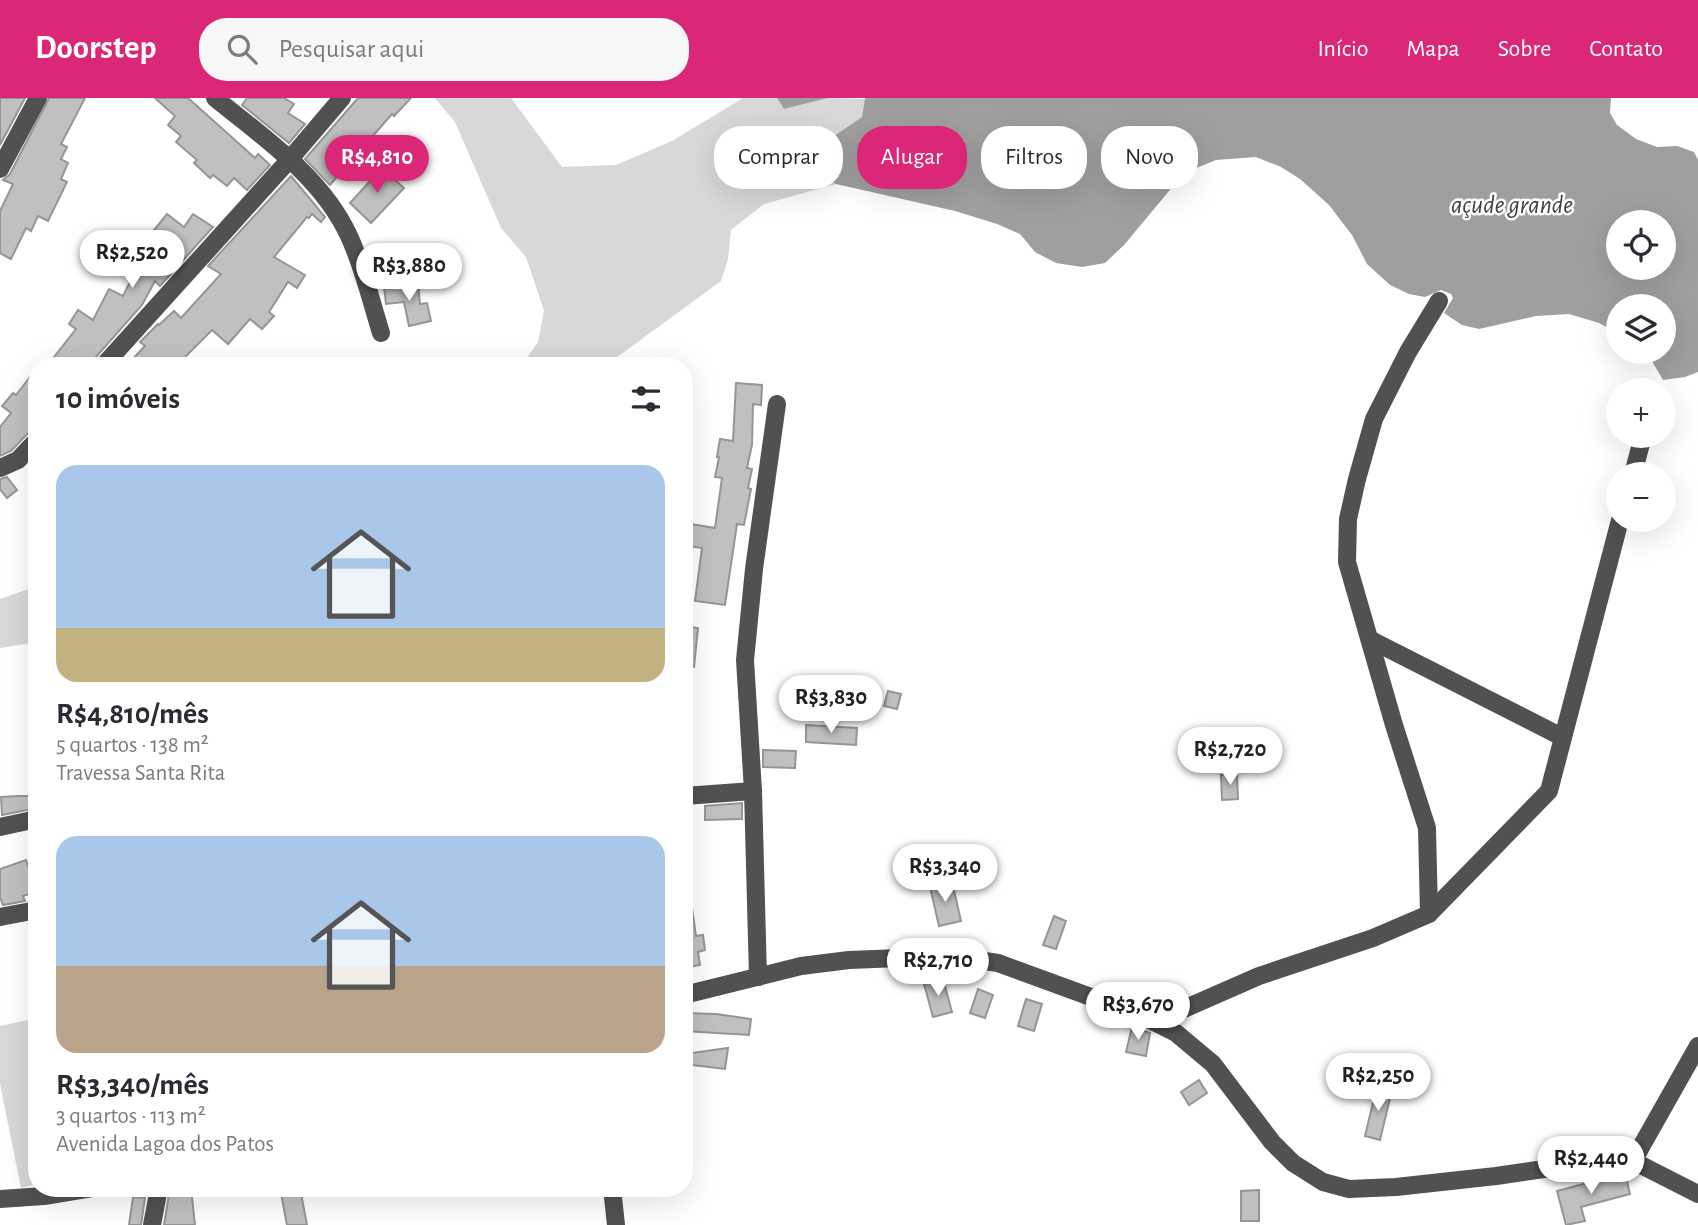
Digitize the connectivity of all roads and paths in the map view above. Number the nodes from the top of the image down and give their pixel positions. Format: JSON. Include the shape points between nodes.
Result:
{"nodes":[{"id":1,"x":38,"y":98,"type":"edge"},
{"id":2,"x":215,"y":98,"type":"edge"},
{"id":3,"x":342,"y":98,"type":"edge"},
{"id":4,"x":290,"y":159,"type":"junction"},
{"id":5,"x":0,"y":169,"type":"edge"},
{"id":6,"x":1439,"y":301,"type":"dead end"},
{"id":7,"x":381,"y":333,"type":"dead end"},
{"id":8,"x":111,"y":357,"type":"edge"},
{"id":9,"x":777,"y":404,"type":"dead end"},
{"id":10,"x":28,"y":449,"type":"edge"},
{"id":11,"x":0,"y":468,"type":"edge"},
{"id":12,"x":1617,"y":532,"type":"edge"},
{"id":13,"x":1371,"y":640,"type":"junction"},
{"id":14,"x":1562,"y":737,"type":"junction"},
{"id":15,"x":753,"y":791,"type":"junction"},
{"id":16,"x":693,"y":795,"type":"edge"},
{"id":17,"x":28,"y":822,"type":"edge"},
{"id":18,"x":0,"y":827,"type":"edge"},
{"id":19,"x":28,"y":912,"type":"edge"},
{"id":20,"x":1429,"y":914,"type":"junction"},
{"id":21,"x":0,"y":917,"type":"edge"},
{"id":22,"x":758,"y":977,"type":"junction"},
{"id":23,"x":693,"y":993,"type":"edge"},
{"id":24,"x":1154,"y":1022,"type":"junction"},
{"id":25,"x":1698,"y":1046,"type":"edge"},
{"id":26,"x":1633,"y":1161,"type":"junction"},
{"id":27,"x":1698,"y":1194,"type":"edge"},
{"id":28,"x":29,"y":1197,"type":"edge"},
{"id":29,"x":157,"y":1197,"type":"edge"},
{"id":30,"x":613,"y":1197,"type":"edge"},
{"id":31,"x":0,"y":1199,"type":"edge"},
{"id":32,"x":152,"y":1225,"type":"edge"},
{"id":33,"x":616,"y":1225,"type":"edge"}],
"edges":[{"from":1,"to":5,"type":"street"},
{"from":2,"to":4,"type":"street"},
{"from":3,"to":4,"type":"street"},
{"from":4,"to":7,"type":"street","via":[[333,207],[350,236]]},
{"from":4,"to":8,"type":"street"},
{"from":6,"to":13,"type":"street","via":[[1374,419],[1348,519],[1347,562]]},
{"from":9,"to":15,"type":"street","via":[[746,660]]},
{"from":10,"to":11,"type":"street"},
{"from":12,"to":14,"type":"street"},
{"from":13,"to":14,"type":"street"},
{"from":13,"to":20,"type":"street","via":[[1427,828]]},
{"from":14,"to":20,"type":"street","via":[[1549,792]]},
{"from":15,"to":16,"type":"street"},
{"from":15,"to":22,"type":"street"},
{"from":17,"to":18,"type":"street"},
{"from":19,"to":21,"type":"street"},
{"from":20,"to":24,"type":"street","via":[[1259,976]]},
{"from":22,"to":23,"type":"street"},
{"from":22,"to":24,"type":"street","via":[[849,960],[952,956],[998,963]]},
{"from":24,"to":26,"type":"street","via":[[1176,1033],[1213,1064],[1272,1142],[1293,1163],[1323,1182],[1349,1189],[1396,1187],[1584,1162]]},
{"from":25,"to":26,"type":"street"},
{"from":26,"to":27,"type":"street"},
{"from":28,"to":31,"type":"street"},
{"from":29,"to":32,"type":"street"},
{"from":30,"to":33,"type":"street"}]}
